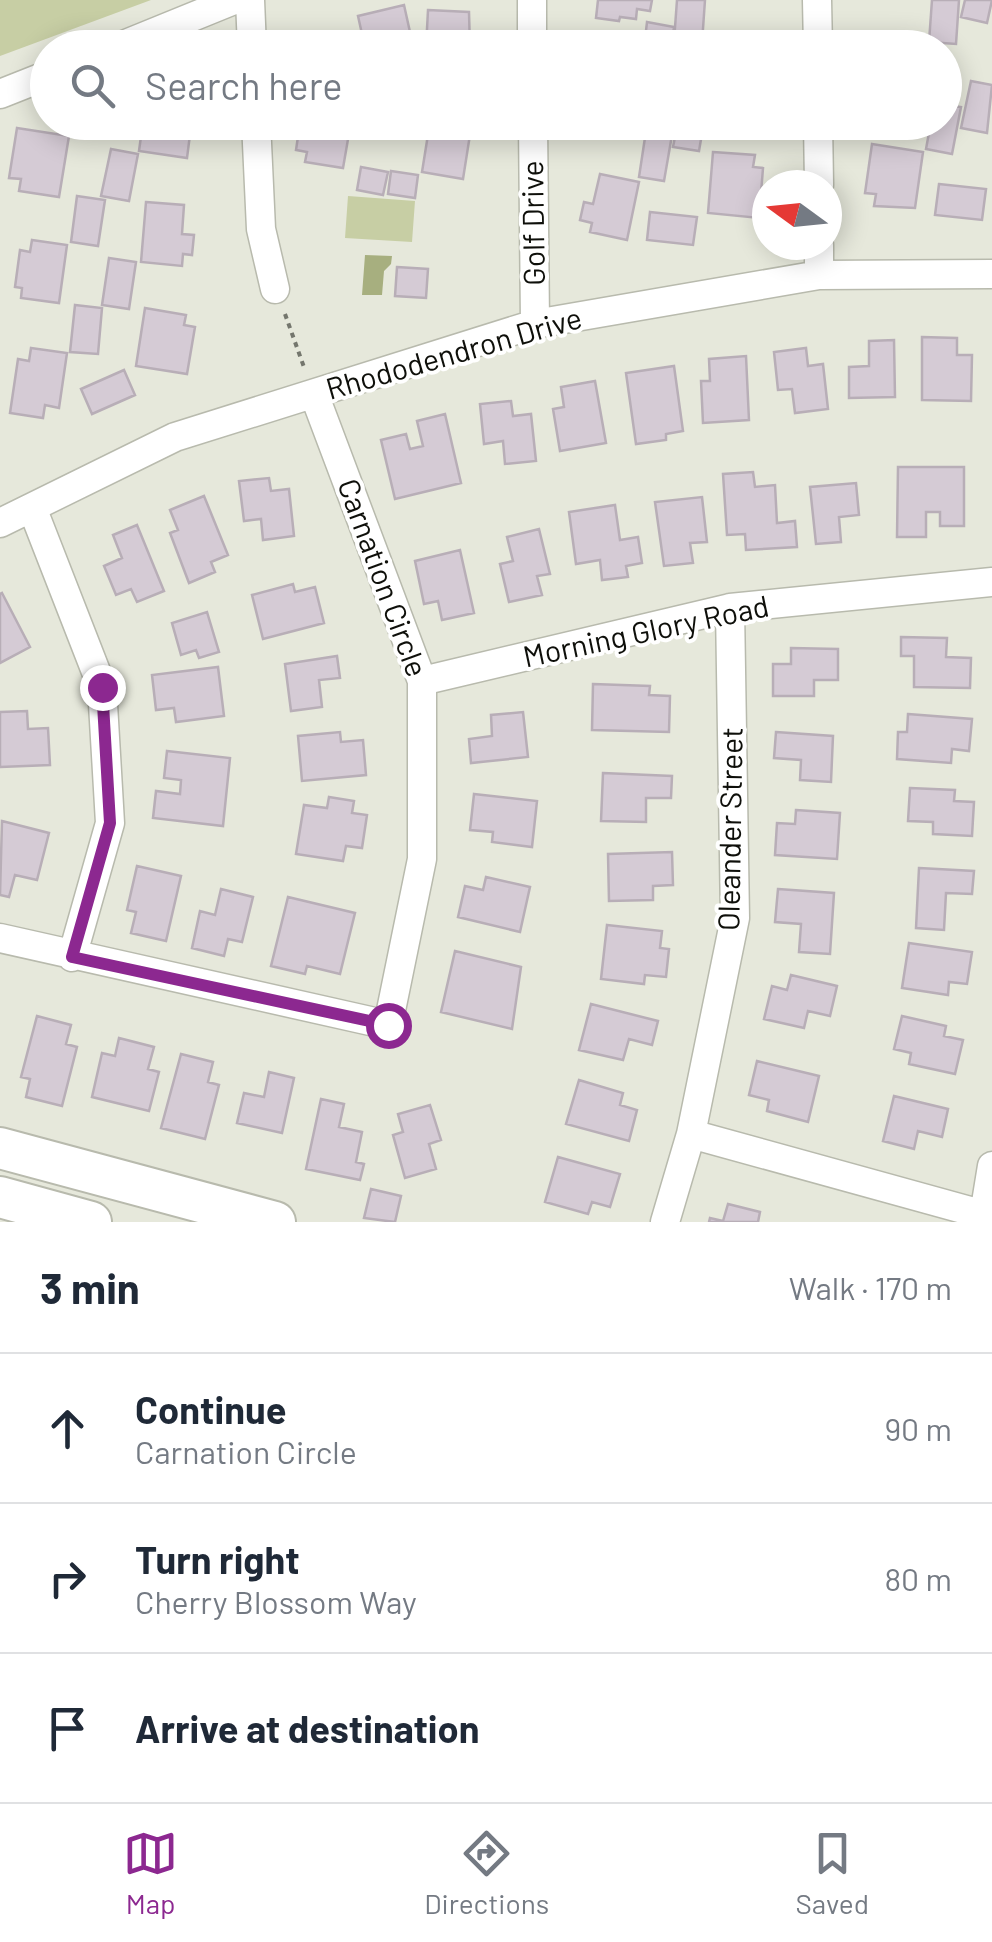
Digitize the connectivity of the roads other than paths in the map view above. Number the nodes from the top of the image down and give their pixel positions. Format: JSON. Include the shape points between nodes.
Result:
{"nodes":[{"id":1,"x":234,"y":0,"type":"edge"},
{"id":2,"x":250,"y":0,"type":"edge"},
{"id":3,"x":532,"y":0,"type":"edge"},
{"id":4,"x":818,"y":0,"type":"edge"},
{"id":5,"x":160,"y":30,"type":"edge"},
{"id":6,"x":251,"y":30,"type":"edge"},
{"id":7,"x":532,"y":30,"type":"edge"},
{"id":8,"x":818,"y":30,"type":"edge"},
{"id":9,"x":30,"y":82,"type":"edge"},
{"id":10,"x":0,"y":94,"type":"edge"},
{"id":11,"x":257,"y":140,"type":"edge"},
{"id":12,"x":533,"y":140,"type":"edge"},
{"id":13,"x":818,"y":140,"type":"edge"},
{"id":14,"x":818,"y":170,"type":"edge"},
{"id":15,"x":819,"y":260,"type":"edge"},
{"id":16,"x":992,"y":274,"type":"edge"},
{"id":17,"x":819,"y":275,"type":"junction"},
{"id":18,"x":276,"y":289,"type":"road end"},
{"id":19,"x":535,"y":324,"type":"junction"},
{"id":20,"x":314,"y":394,"type":"junction"},
{"id":21,"x":34,"y":510,"type":"junction"},
{"id":22,"x":0,"y":523,"type":"edge"},
{"id":23,"x":992,"y":582,"type":"edge"},
{"id":24,"x":730,"y":608,"type":"junction"},
{"id":25,"x":422,"y":681,"type":"junction"},
{"id":26,"x":0,"y":938,"type":"edge"},
{"id":27,"x":72,"y":957,"type":"junction"},
{"id":28,"x":691,"y":1134,"type":"junction"},
{"id":29,"x":0,"y":1148,"type":"edge"},
{"id":30,"x":992,"y":1166,"type":"edge"},
{"id":31,"x":0,"y":1198,"type":"edge"},
{"id":32,"x":988,"y":1216,"type":"edge"},
{"id":33,"x":91,"y":1222,"type":"edge"},
{"id":34,"x":275,"y":1222,"type":"edge"},
{"id":35,"x":665,"y":1222,"type":"edge"}],
"edges":[{"from":1,"to":5,"type":"street"},
{"from":2,"to":6,"type":"street"},
{"from":3,"to":7,"type":"street"},
{"from":4,"to":8,"type":"street"},
{"from":9,"to":10,"type":"street"},
{"from":11,"to":18,"type":"street","via":[[261,229]]},
{"from":12,"to":19,"type":"street","name":"Golf Drive"},
{"from":13,"to":14,"type":"street"},
{"from":15,"to":17,"type":"street"},
{"from":16,"to":17,"type":"street","name":"Rhododendron Drive"},
{"from":17,"to":19,"type":"street","name":"Rhododendron Drive"},
{"from":19,"to":20,"type":"street","name":"Rhododendron Drive"},
{"from":20,"to":21,"type":"street","name":"Rhododendron Drive","via":[[174,437]]},
{"from":20,"to":25,"type":"street","name":"Carnation Circle"},
{"from":21,"to":22,"type":"street","name":"Rhododendron Drive"},
{"from":21,"to":27,"type":"street","via":[[102,687],[110,823]]},
{"from":23,"to":24,"type":"street","name":"Morning Glory Road"},
{"from":24,"to":25,"type":"street","name":"Morning Glory Road"},
{"from":24,"to":28,"type":"street","name":"Oleander Street","via":[[735,918]]},
{"from":25,"to":27,"type":"street","name":"Carnation Circle","via":[[422,859],[388,1025]]},
{"from":26,"to":27,"type":"street","name":"Carnation Circle"},
{"from":28,"to":32,"type":"street"},
{"from":28,"to":35,"type":"street","name":"Oleander Street"},
{"from":29,"to":34,"type":"street"},
{"from":30,"to":32,"type":"street"},
{"from":31,"to":33,"type":"street"}]}
